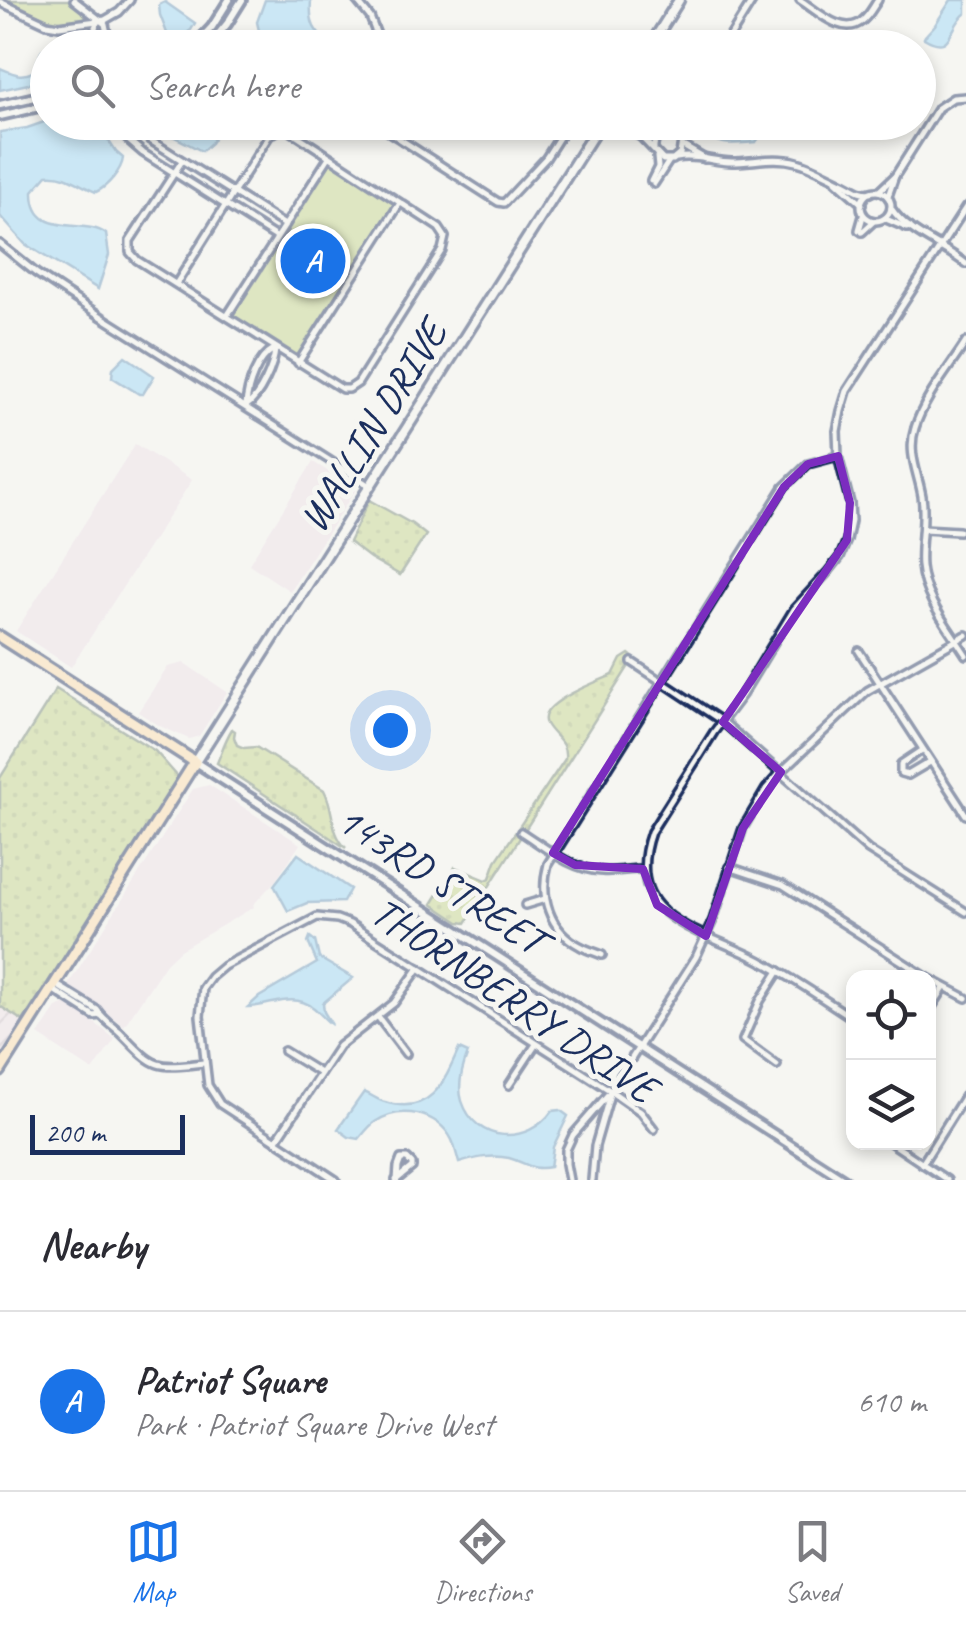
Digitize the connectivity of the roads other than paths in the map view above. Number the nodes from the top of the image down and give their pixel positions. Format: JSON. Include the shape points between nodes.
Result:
{"nodes":[{"id":1,"x":74,"y":0,"type":"edge"},
{"id":2,"x":130,"y":0,"type":"edge"},
{"id":3,"x":229,"y":0,"type":"edge"},
{"id":4,"x":242,"y":0,"type":"edge"},
{"id":5,"x":356,"y":0,"type":"edge"},
{"id":6,"x":679,"y":0,"type":"edge"},
{"id":7,"x":753,"y":0,"type":"edge"},
{"id":8,"x":800,"y":0,"type":"edge"},
{"id":9,"x":878,"y":0,"type":"edge"},
{"id":10,"x":0,"y":2,"type":"edge"},
{"id":11,"x":98,"y":20,"type":"junction"},
{"id":12,"x":96,"y":30,"type":"edge"},
{"id":13,"x":106,"y":30,"type":"edge"},
{"id":14,"x":208,"y":30,"type":"edge"},
{"id":15,"x":222,"y":30,"type":"edge"},
{"id":16,"x":377,"y":30,"type":"edge"},
{"id":17,"x":660,"y":30,"type":"edge"},
{"id":18,"x":735,"y":30,"type":"edge"},
{"id":19,"x":966,"y":97,"type":"edge"},
{"id":20,"x":30,"y":98,"type":"edge"},
{"id":21,"x":0,"y":105,"type":"edge"},
{"id":22,"x":30,"y":110,"type":"edge"},
{"id":23,"x":936,"y":111,"type":"edge"},
{"id":24,"x":0,"y":116,"type":"edge"},
{"id":25,"x":128,"y":140,"type":"edge"},
{"id":26,"x":150,"y":140,"type":"edge"},
{"id":27,"x":267,"y":140,"type":"edge"},
{"id":28,"x":304,"y":140,"type":"edge"},
{"id":29,"x":401,"y":140,"type":"edge"},
{"id":30,"x":558,"y":140,"type":"edge"},
{"id":31,"x":590,"y":140,"type":"edge"},
{"id":32,"x":643,"y":140,"type":"edge"},
{"id":33,"x":657,"y":140,"type":"edge"},
{"id":34,"x":680,"y":140,"type":"edge"},
{"id":35,"x":918,"y":140,"type":"edge"},
{"id":36,"x":682,"y":146,"type":"junction"},
{"id":37,"x":655,"y":152,"type":"junction"},
{"id":38,"x":329,"y":157,"type":"junction"},
{"id":39,"x":705,"y":158,"type":"junction"},
{"id":40,"x":673,"y":159,"type":"junction"},
{"id":41,"x":182,"y":160,"type":"junction"},
{"id":42,"x":174,"y":173,"type":"junction"},
{"id":43,"x":895,"y":176,"type":"junction"},
{"id":44,"x":836,"y":181,"type":"junction"},
{"id":45,"x":879,"y":192,"type":"junction"},
{"id":46,"x":234,"y":193,"type":"junction"},
{"id":47,"x":870,"y":193,"type":"junction"},
{"id":48,"x":888,"y":196,"type":"junction"},
{"id":49,"x":400,"y":203,"type":"junction"},
{"id":50,"x":862,"y":204,"type":"junction"},
{"id":51,"x":226,"y":205,"type":"junction"},
{"id":52,"x":966,"y":207,"type":"edge"},
{"id":53,"x":891,"y":208,"type":"junction"},
{"id":54,"x":863,"y":213,"type":"junction"},
{"id":55,"x":884,"y":219,"type":"junction"},
{"id":56,"x":874,"y":221,"type":"junction"},
{"id":57,"x":285,"y":225,"type":"junction"},
{"id":58,"x":910,"y":227,"type":"junction"},
{"id":59,"x":276,"y":237,"type":"junction"},
{"id":60,"x":0,"y":244,"type":"edge"},
{"id":61,"x":940,"y":246,"type":"junction"},
{"id":62,"x":966,"y":264,"type":"edge"},
{"id":63,"x":176,"y":284,"type":"junction"},
{"id":64,"x":227,"y":316,"type":"junction"},
{"id":65,"x":966,"y":342,"type":"edge"},
{"id":66,"x":276,"y":348,"type":"junction"},
{"id":67,"x":298,"y":363,"type":"junction"},
{"id":68,"x":246,"y":406,"type":"junction"},
{"id":69,"x":838,"y":456,"type":"junction"},
{"id":70,"x":371,"y":486,"type":"junction"},
{"id":71,"x":924,"y":528,"type":"junction"},
{"id":72,"x":958,"y":531,"type":"dead end"},
{"id":73,"x":966,"y":635,"type":"edge"},
{"id":74,"x":0,"y":637,"type":"edge"},
{"id":75,"x":957,"y":641,"type":"junction"},
{"id":76,"x":859,"y":651,"type":"dead end"},
{"id":77,"x":966,"y":655,"type":"edge"},
{"id":78,"x":632,"y":662,"type":"dead end"},
{"id":79,"x":661,"y":681,"type":"junction"},
{"id":80,"x":879,"y":683,"type":"junction"},
{"id":81,"x":723,"y":722,"type":"junction"},
{"id":82,"x":922,"y":750,"type":"junction"},
{"id":83,"x":196,"y":762,"type":"junction"},
{"id":84,"x":930,"y":762,"type":"junction"},
{"id":85,"x":781,"y":772,"type":"junction"},
{"id":86,"x":966,"y":815,"type":"edge"},
{"id":87,"x":521,"y":832,"type":"dead end"},
{"id":88,"x":553,"y":853,"type":"junction"},
{"id":89,"x":729,"y":867,"type":"junction"},
{"id":90,"x":643,"y":868,"type":"junction"},
{"id":91,"x":545,"y":900,"type":"junction"},
{"id":92,"x":525,"y":905,"type":"dead end"},
{"id":93,"x":966,"y":912,"type":"edge"},
{"id":94,"x":706,"y":936,"type":"junction"},
{"id":95,"x":602,"y":955,"type":"dead end"},
{"id":96,"x":419,"y":968,"type":"junction"},
{"id":97,"x":916,"y":970,"type":"edge"},
{"id":98,"x":780,"y":971,"type":"junction"},
{"id":99,"x":936,"y":983,"type":"edge"},
{"id":100,"x":53,"y":987,"type":"junction"},
{"id":101,"x":944,"y":988,"type":"junction"},
{"id":102,"x":966,"y":998,"type":"edge"},
{"id":103,"x":936,"y":1000,"type":"edge"},
{"id":104,"x":846,"y":1014,"type":"edge"},
{"id":105,"x":378,"y":1017,"type":"junction"},
{"id":106,"x":536,"y":1044,"type":"junction"},
{"id":107,"x":638,"y":1047,"type":"junction"},
{"id":108,"x":284,"y":1051,"type":"dead end"},
{"id":109,"x":406,"y":1054,"type":"dead end"},
{"id":110,"x":204,"y":1063,"type":"junction"},
{"id":111,"x":777,"y":1065,"type":"dead end"},
{"id":112,"x":0,"y":1071,"type":"edge"},
{"id":113,"x":320,"y":1073,"type":"junction"},
{"id":114,"x":509,"y":1086,"type":"dead end"},
{"id":115,"x":610,"y":1091,"type":"junction"},
{"id":116,"x":966,"y":1094,"type":"edge"},
{"id":117,"x":654,"y":1129,"type":"dead end"},
{"id":118,"x":276,"y":1141,"type":"junction"},
{"id":119,"x":902,"y":1150,"type":"edge"},
{"id":120,"x":922,"y":1164,"type":"junction"},
{"id":121,"x":336,"y":1180,"type":"edge"},
{"id":122,"x":569,"y":1180,"type":"edge"},
{"id":123,"x":592,"y":1180,"type":"edge"},
{"id":124,"x":845,"y":1180,"type":"edge"},
{"id":125,"x":947,"y":1180,"type":"edge"}],
"edges":[{"from":1,"to":11,"type":"street"},
{"from":2,"to":11,"type":"street","via":[[116,15]]},
{"from":3,"to":14,"type":"street"},
{"from":4,"to":15,"type":"street"},
{"from":5,"to":16,"type":"street"},
{"from":6,"to":17,"type":"main road"},
{"from":7,"to":18,"type":"street"},
{"from":8,"to":9,"type":"street","via":[[848,26],[865,19]]},
{"from":10,"to":11,"type":"street","via":[[55,26]]},
{"from":11,"to":12,"type":"street"},
{"from":11,"to":13,"type":"street"},
{"from":19,"to":23,"type":"street","via":[[945,101]]},
{"from":20,"to":21,"type":"street"},
{"from":22,"to":24,"type":"street"},
{"from":25,"to":42,"type":"street"},
{"from":26,"to":41,"type":"street"},
{"from":27,"to":46,"type":"street"},
{"from":28,"to":38,"type":"street"},
{"from":29,"to":30,"type":"street","via":[[504,204]]},
{"from":31,"to":70,"type":"main road","name":"WALLIN DRIVE"},
{"from":32,"to":37,"type":"street"},
{"from":33,"to":37,"type":"street"},
{"from":34,"to":36,"type":"street"},
{"from":35,"to":43,"type":"street"},
{"from":36,"to":39,"type":"street"},
{"from":36,"to":40,"type":"street"},
{"from":37,"to":40,"type":"street"},
{"from":37,"to":40,"type":"street","via":[[652,183]]},
{"from":38,"to":49,"type":"street"},
{"from":38,"to":57,"type":"street"},
{"from":39,"to":40,"type":"street"},
{"from":39,"to":44,"type":"street","via":[[797,162]]},
{"from":41,"to":42,"type":"street"},
{"from":41,"to":46,"type":"street"},
{"from":42,"to":51,"type":"street"},
{"from":42,"to":63,"type":"street","via":[[129,248]]},
{"from":43,"to":45,"type":"street"},
{"from":43,"to":48,"type":"street"},
{"from":44,"to":47,"type":"street"},
{"from":44,"to":50,"type":"street"},
{"from":45,"to":47,"type":"street"},
{"from":45,"to":48,"type":"street"},
{"from":46,"to":51,"type":"street"},
{"from":46,"to":57,"type":"street"},
{"from":47,"to":50,"type":"street"},
{"from":48,"to":53,"type":"street"},
{"from":49,"to":67,"type":"street"},
{"from":49,"to":67,"type":"street","via":[[439,228],[442,250],[358,383],[337,387]]},
{"from":50,"to":54,"type":"street"},
{"from":51,"to":59,"type":"street"},
{"from":51,"to":63,"type":"street"},
{"from":52,"to":61,"type":"street"},
{"from":53,"to":55,"type":"street"},
{"from":53,"to":58,"type":"street"},
{"from":54,"to":56,"type":"street"},
{"from":54,"to":56,"type":"street","via":[[860,231]]},
{"from":55,"to":56,"type":"street"},
{"from":55,"to":58,"type":"street"},
{"from":57,"to":59,"type":"street"},
{"from":58,"to":61,"type":"street"},
{"from":59,"to":64,"type":"street"},
{"from":60,"to":68,"type":"street"},
{"from":61,"to":62,"type":"street"},
{"from":61,"to":69,"type":"street","via":[[848,391]]},
{"from":63,"to":64,"type":"street"},
{"from":64,"to":66,"type":"street"},
{"from":65,"to":71,"type":"street","via":[[913,432]]},
{"from":66,"to":67,"type":"street"},
{"from":66,"to":68,"type":"street","via":[[262,388]]},
{"from":66,"to":68,"type":"street","via":[[260,363]]},
{"from":68,"to":70,"type":"street"},
{"from":69,"to":79,"type":"street","via":[[808,464],[784,486]]},
{"from":69,"to":81,"type":"street","via":[[850,502],[848,540],[794,609]]},
{"from":70,"to":83,"type":"main road","name":"WALLIN DRIVE"},
{"from":71,"to":72,"type":"street"},
{"from":71,"to":75,"type":"street","via":[[926,588]]},
{"from":73,"to":75,"type":"street"},
{"from":74,"to":83,"type":"main road","name":"143RD STREET"},
{"from":75,"to":77,"type":"street"},
{"from":75,"to":80,"type":"street"},
{"from":76,"to":80,"type":"street"},
{"from":78,"to":79,"type":"street"},
{"from":79,"to":81,"type":"street"},
{"from":79,"to":88,"type":"street"},
{"from":80,"to":82,"type":"street"},
{"from":80,"to":85,"type":"street"},
{"from":81,"to":85,"type":"street"},
{"from":81,"to":90,"type":"street","via":[[651,832]]},
{"from":82,"to":84,"type":"street"},
{"from":82,"to":84,"type":"street","via":[[901,764],[902,773]]},
{"from":83,"to":100,"type":"main road"},
{"from":83,"to":107,"type":"street","name":"143RD STREET"},
{"from":84,"to":86,"type":"street"},
{"from":85,"to":89,"type":"street","via":[[743,828]]},
{"from":85,"to":93,"type":"street","via":[[868,850]]},
{"from":87,"to":88,"type":"street"},
{"from":88,"to":90,"type":"street","via":[[588,870]]},
{"from":88,"to":91,"type":"street","via":[[544,875]]},
{"from":89,"to":94,"type":"street"},
{"from":89,"to":97,"type":"street","via":[[783,885]]},
{"from":90,"to":94,"type":"street","via":[[648,888],[670,918]]},
{"from":91,"to":92,"type":"street"},
{"from":91,"to":95,"type":"street","via":[[568,938]]},
{"from":94,"to":98,"type":"street"},
{"from":94,"to":107,"type":"street"},
{"from":96,"to":105,"type":"street"},
{"from":96,"to":106,"type":"street","name":"THORNBERRY DRIVE"},
{"from":96,"to":110,"type":"street","name":"THORNBERRY DRIVE","via":[[350,924],[308,920],[210,977],[200,1016]]},
{"from":98,"to":104,"type":"street"},
{"from":98,"to":111,"type":"street","via":[[743,1040]]},
{"from":99,"to":101,"type":"street"},
{"from":100,"to":110,"type":"street","via":[[97,1010],[151,1062]]},
{"from":100,"to":112,"type":"main road"},
{"from":101,"to":102,"type":"street"},
{"from":101,"to":103,"type":"street"},
{"from":105,"to":109,"type":"street"},
{"from":105,"to":113,"type":"street","via":[[339,1046]]},
{"from":106,"to":114,"type":"street"},
{"from":106,"to":115,"type":"street","name":"THORNBERRY DRIVE"},
{"from":107,"to":115,"type":"street"},
{"from":107,"to":124,"type":"street","name":"143RD STREET"},
{"from":108,"to":113,"type":"street"},
{"from":110,"to":118,"type":"street","name":"THORNBERRY DRIVE","via":[[220,1104]]},
{"from":113,"to":118,"type":"street"},
{"from":115,"to":117,"type":"street","name":"THORNBERRY DRIVE","via":[[642,1112]]},
{"from":115,"to":122,"type":"street","via":[[566,1150]]},
{"from":115,"to":123,"type":"street"},
{"from":116,"to":120,"type":"street"},
{"from":118,"to":121,"type":"street","name":"THORNBERRY DRIVE"},
{"from":119,"to":120,"type":"street"},
{"from":120,"to":125,"type":"street"}]}
